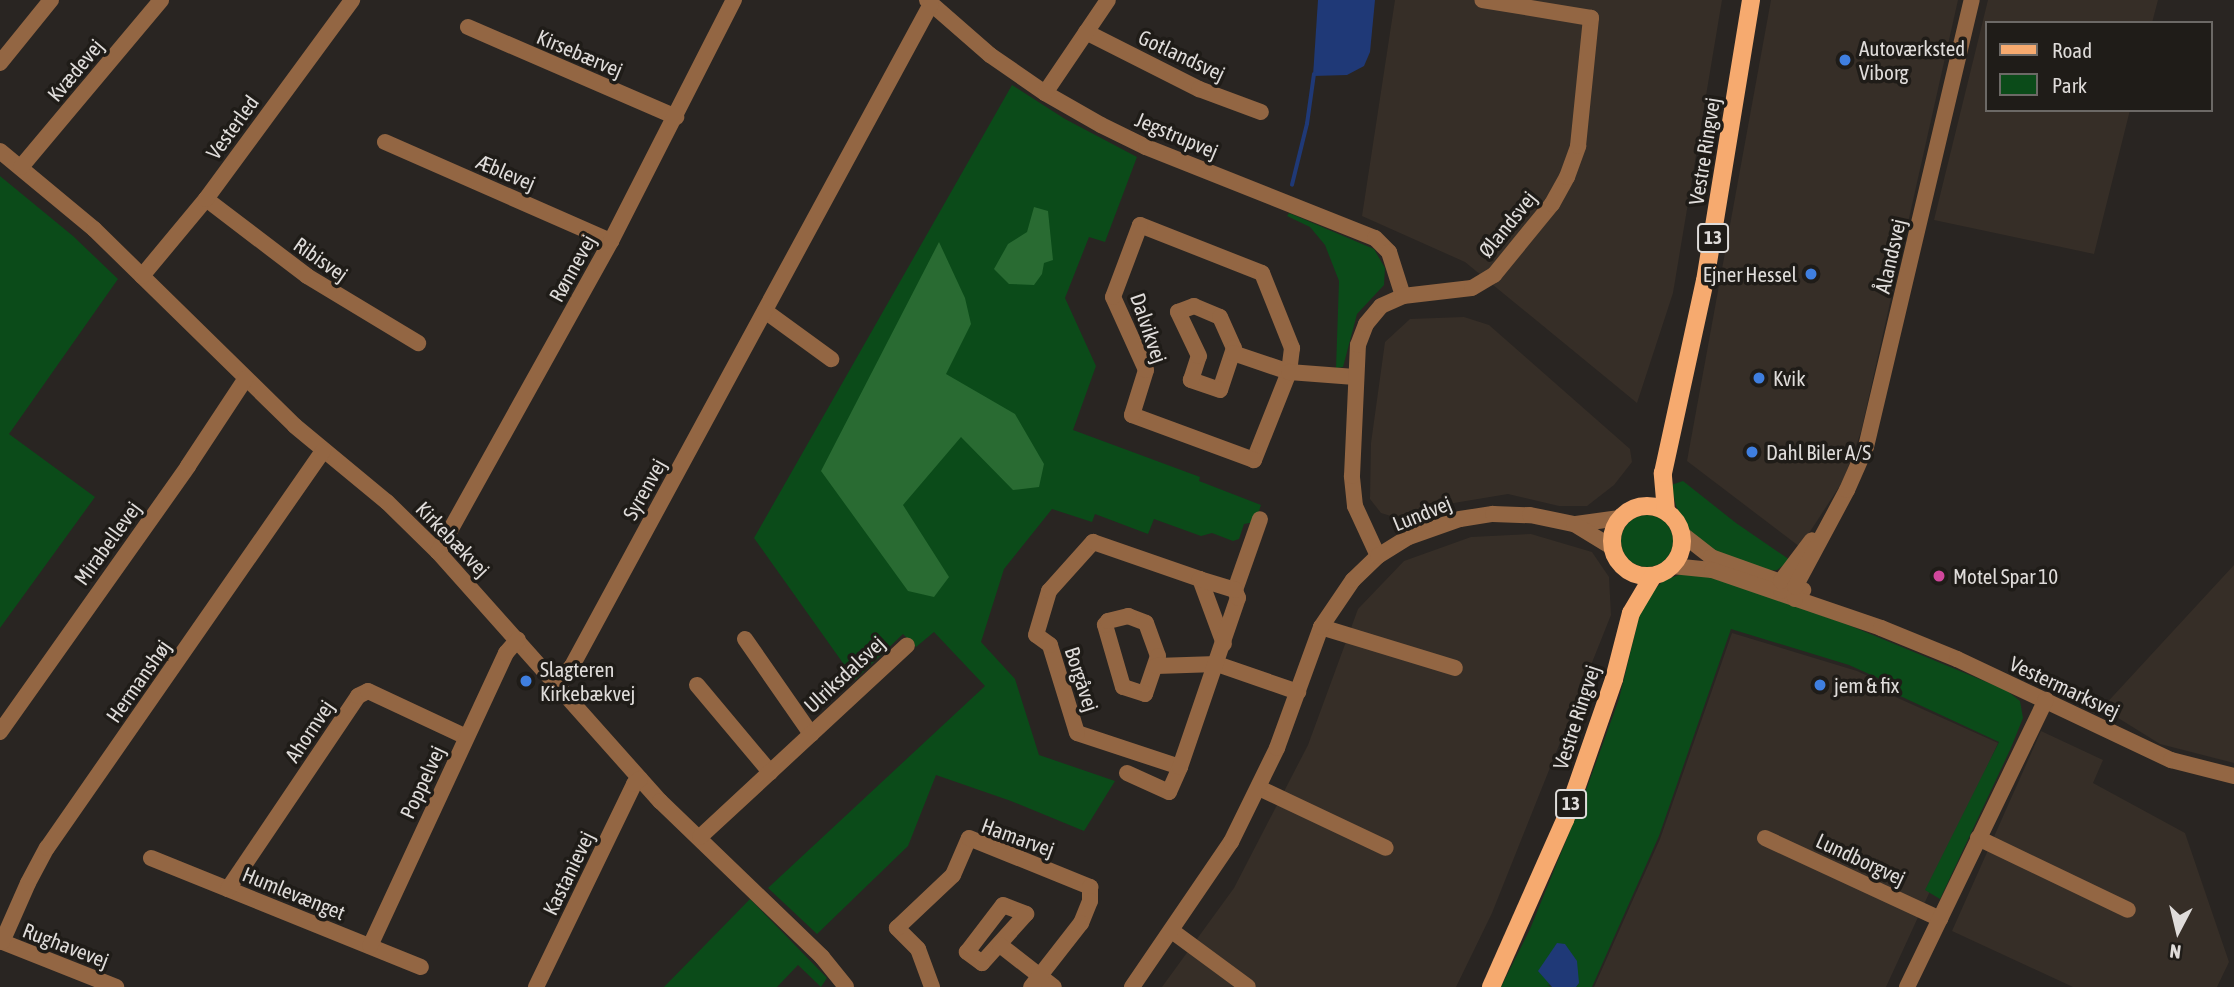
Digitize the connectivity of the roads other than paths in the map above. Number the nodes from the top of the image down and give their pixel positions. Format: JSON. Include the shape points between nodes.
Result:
{"nodes":[{"id":1,"x":51,"y":0,"type":"edge"},
{"id":2,"x":161,"y":0,"type":"edge"},
{"id":3,"x":352,"y":0,"type":"edge"},
{"id":4,"x":734,"y":0,"type":"edge"},
{"id":5,"x":1108,"y":0,"type":"edge"},
{"id":6,"x":1482,"y":0,"type":"edge"},
{"id":7,"x":1751,"y":0,"type":"edge"},
{"id":8,"x":1972,"y":0,"type":"edge"},
{"id":9,"x":929,"y":2,"type":"edge"},
{"id":10,"x":468,"y":27,"type":"dead end"},
{"id":11,"x":1086,"y":32,"type":"junction"},
{"id":12,"x":0,"y":63,"type":"edge"},
{"id":13,"x":1045,"y":93,"type":"junction"},
{"id":14,"x":1261,"y":113,"type":"dead end"},
{"id":15,"x":676,"y":117,"type":"junction"},
{"id":16,"x":384,"y":142,"type":"dead end"},
{"id":17,"x":0,"y":151,"type":"edge"},
{"id":18,"x":21,"y":167,"type":"junction"},
{"id":19,"x":206,"y":199,"type":"junction"},
{"id":20,"x":611,"y":241,"type":"junction"},
{"id":21,"x":142,"y":276,"type":"junction"},
{"id":22,"x":1404,"y":296,"type":"junction"},
{"id":23,"x":765,"y":311,"type":"junction"},
{"id":24,"x":418,"y":342,"type":"dead end"},
{"id":25,"x":1233,"y":353,"type":"junction"},
{"id":26,"x":831,"y":359,"type":"dead end"},
{"id":27,"x":1289,"y":372,"type":"junction"},
{"id":28,"x":1355,"y":377,"type":"junction"},
{"id":29,"x":246,"y":378,"type":"junction"},
{"id":30,"x":323,"y":451,"type":"junction"},
{"id":31,"x":1662,"y":473,"type":"junction"},
{"id":32,"x":1640,"y":506,"type":"junction"},
{"id":33,"x":1666,"y":512,"type":"junction"},
{"id":34,"x":1620,"y":518,"type":"junction"},
{"id":35,"x":1260,"y":519,"type":"dead end"},
{"id":36,"x":1574,"y":524,"type":"junction"},
{"id":37,"x":1682,"y":534,"type":"junction"},
{"id":38,"x":1612,"y":547,"type":"junction"},
{"id":39,"x":438,"y":552,"type":"junction"},
{"id":40,"x":1378,"y":556,"type":"junction"},
{"id":41,"x":1672,"y":566,"type":"junction"},
{"id":42,"x":1625,"y":569,"type":"junction"},
{"id":43,"x":1653,"y":576,"type":"junction"},
{"id":44,"x":1200,"y":579,"type":"junction"},
{"id":45,"x":1235,"y":590,"type":"junction"},
{"id":46,"x":1788,"y":590,"type":"junction"},
{"id":47,"x":1631,"y":613,"type":"junction"},
{"id":48,"x":1321,"y":627,"type":"junction"},
{"id":49,"x":517,"y":639,"type":"junction"},
{"id":50,"x":745,"y":639,"type":"dead end"},
{"id":51,"x":1224,"y":644,"type":"junction"},
{"id":52,"x":907,"y":645,"type":"dead end"},
{"id":53,"x":1217,"y":664,"type":"junction"},
{"id":54,"x":1156,"y":666,"type":"junction"},
{"id":55,"x":1455,"y":668,"type":"dead end"},
{"id":56,"x":557,"y":685,"type":"junction"},
{"id":57,"x":697,"y":685,"type":"dead end"},
{"id":58,"x":1298,"y":692,"type":"junction"},
{"id":59,"x":2046,"y":700,"type":"junction"},
{"id":60,"x":0,"y":732,"type":"edge"},
{"id":61,"x":811,"y":734,"type":"junction"},
{"id":62,"x":466,"y":737,"type":"junction"},
{"id":63,"x":1180,"y":767,"type":"junction"},
{"id":64,"x":770,"y":772,"type":"junction"},
{"id":65,"x":1127,"y":773,"type":"dead end"},
{"id":66,"x":2234,"y":776,"type":"edge"},
{"id":67,"x":640,"y":779,"type":"junction"},
{"id":68,"x":1259,"y":788,"type":"junction"},
{"id":69,"x":700,"y":837,"type":"junction"},
{"id":70,"x":1765,"y":838,"type":"dead end"},
{"id":71,"x":1978,"y":838,"type":"junction"},
{"id":72,"x":1386,"y":848,"type":"dead end"},
{"id":73,"x":151,"y":858,"type":"dead end"},
{"id":74,"x":228,"y":889,"type":"junction"},
{"id":75,"x":2128,"y":910,"type":"dead end"},
{"id":76,"x":1940,"y":919,"type":"junction"},
{"id":77,"x":1172,"y":931,"type":"junction"},
{"id":78,"x":1,"y":942,"type":"edge"},
{"id":79,"x":1000,"y":945,"type":"dead end"},
{"id":80,"x":370,"y":946,"type":"junction"},
{"id":81,"x":421,"y":967,"type":"dead end"},
{"id":82,"x":73,"y":971,"type":"junction"},
{"id":83,"x":1036,"y":982,"type":"edge"},
{"id":84,"x":67,"y":987,"type":"edge"},
{"id":85,"x":116,"y":987,"type":"edge"},
{"id":86,"x":536,"y":987,"type":"edge"},
{"id":87,"x":846,"y":987,"type":"edge"},
{"id":88,"x":932,"y":987,"type":"edge"},
{"id":89,"x":1054,"y":987,"type":"edge"},
{"id":90,"x":1132,"y":987,"type":"edge"},
{"id":91,"x":1248,"y":987,"type":"edge"},
{"id":92,"x":1491,"y":987,"type":"edge"},
{"id":93,"x":1907,"y":987,"type":"edge"}],
"edges":[{"from":1,"to":12,"type":"street"},
{"from":2,"to":18,"type":"street","name":"Kvædevej"},
{"from":3,"to":19,"type":"street","name":"Vesterled"},
{"from":4,"to":15,"type":"street","name":"Rønnevej"},
{"from":5,"to":11,"type":"street"},
{"from":6,"to":22,"type":"street","name":"Ølandsvej","via":[[1591,18],[1577,146],[1552,204],[1494,275],[1472,288]]},
{"from":7,"to":31,"type":"main road","name":"Vestre Ringvej","number":"13","via":[[1705,281]]},
{"from":8,"to":46,"type":"street","name":"Ålandsvej","via":[[1866,447]]},
{"from":9,"to":13,"type":"street","name":"Jegstrupvej","via":[[990,55]]},
{"from":9,"to":23,"type":"street","name":"Syrenvej"},
{"from":10,"to":15,"type":"street","name":"Kirsebærvej"},
{"from":11,"to":13,"type":"street"},
{"from":11,"to":14,"type":"street","name":"Gotlandsvej","via":[[1199,89]]},
{"from":13,"to":22,"type":"street","name":"Jegstrupvej","via":[[1146,147],[1375,238],[1389,252]]},
{"from":15,"to":20,"type":"street","name":"Rønnevej"},
{"from":16,"to":20,"type":"street","name":"Æblevej"},
{"from":17,"to":18,"type":"street","name":"Kirkebækvej"},
{"from":18,"to":21,"type":"street","name":"Kirkebækvej"},
{"from":19,"to":21,"type":"street","name":"Vesterled"},
{"from":19,"to":24,"type":"street","name":"Ribisvej","via":[[307,276]]},
{"from":20,"to":39,"type":"street","name":"Rønnevej"},
{"from":21,"to":29,"type":"street","name":"Kirkebækvej"},
{"from":22,"to":28,"type":"street","name":"Ølandsvej","via":[[1381,306],[1366,324],[1358,345]]},
{"from":23,"to":26,"type":"street"},
{"from":23,"to":56,"type":"street","name":"Syrenvej","via":[[572,666]]},
{"from":25,"to":25,"type":"street","name":"Dalvikvej","via":[[1220,317],[1194,306],[1178,312],[1199,356],[1191,380],[1220,390]]},
{"from":25,"to":27,"type":"street"},
{"from":27,"to":27,"type":"street","name":"Dalvikvej","via":[[1254,460],[1132,415],[1146,370],[1113,297],[1140,225],[1262,273],[1292,348]]},
{"from":27,"to":28,"type":"street"},
{"from":28,"to":40,"type":"street","name":"Ølandsvej","via":[[1355,506]]},
{"from":29,"to":30,"type":"street","name":"Kirkebækvej"},
{"from":29,"to":60,"type":"street","name":"Mirabellevej"},
{"from":30,"to":39,"type":"street","name":"Kirkebækvej","via":[[387,502]]},
{"from":30,"to":78,"type":"street","name":"Hermanshøj","via":[[47,848]]},
{"from":31,"to":32,"type":"main road","name":"Vestre Ringvej","number":"13"},
{"from":31,"to":33,"type":"main road","name":"Vestre Ringvej","number":"13"},
{"from":32,"to":33,"type":"main road"},
{"from":32,"to":34,"type":"main road","number":"13"},
{"from":33,"to":37,"type":"main road"},
{"from":34,"to":36,"type":"street","name":"Lundvej"},
{"from":34,"to":38,"type":"main road"},
{"from":35,"to":45,"type":"street"},
{"from":36,"to":38,"type":"street","name":"Lundvej"},
{"from":36,"to":40,"type":"street","name":"Lundvej","via":[[1530,515],[1460,519],[1409,537]]},
{"from":37,"to":41,"type":"main road","via":[[1681,551]]},
{"from":37,"to":46,"type":"street","name":"Vestermarksvej","via":[[1711,557]]},
{"from":38,"to":42,"type":"main road","number":"13"},
{"from":39,"to":49,"type":"street","name":"Kirkebækvej"},
{"from":40,"to":48,"type":"street","name":"Lundvej","via":[[1353,580]]},
{"from":41,"to":43,"type":"main road"},
{"from":41,"to":46,"type":"street","name":"Vestermarksvej","via":[[1712,570]]},
{"from":42,"to":43,"type":"main road","via":[[1638,576]]},
{"from":42,"to":47,"type":"main road","name":"Vestre Ringvej","number":"13"},
{"from":43,"to":47,"type":"main road","name":"Vestre Ringvej","number":"13"},
{"from":44,"to":45,"type":"street","name":"Borgåvej"},
{"from":44,"to":51,"type":"street"},
{"from":44,"to":63,"type":"street","name":"Borgåvej","via":[[1093,542],[1049,591],[1036,635],[1050,646],[1077,733]]},
{"from":45,"to":51,"type":"street","via":[[1238,598]]},
{"from":46,"to":59,"type":"street","name":"Vestermarksvej"},
{"from":47,"to":92,"type":"main road","name":"Vestre Ringvej","number":"13","via":[[1614,679],[1565,820]]},
{"from":48,"to":55,"type":"street"},
{"from":48,"to":58,"type":"street","name":"Lundvej"},
{"from":49,"to":56,"type":"street","name":"Kirkebækvej"},
{"from":49,"to":62,"type":"street","name":"Poppelvej"},
{"from":50,"to":61,"type":"street","name":"Ulriksdalsvej"},
{"from":51,"to":53,"type":"street"},
{"from":52,"to":61,"type":"street","name":"Ulriksdalsvej"},
{"from":53,"to":54,"type":"street"},
{"from":53,"to":58,"type":"street"},
{"from":53,"to":63,"type":"street"},
{"from":54,"to":54,"type":"street","name":"Borgåvej","via":[[1158,656],[1146,623],[1128,616],[1108,621],[1105,625],[1123,687],[1145,694]]},
{"from":56,"to":67,"type":"street","name":"Kirkebækvej"},
{"from":57,"to":64,"type":"street"},
{"from":58,"to":68,"type":"street","name":"Lundvej"},
{"from":59,"to":66,"type":"street","name":"Vestermarksvej","via":[[2171,760]]},
{"from":59,"to":71,"type":"street"},
{"from":61,"to":64,"type":"street","name":"Ulriksdalsvej"},
{"from":62,"to":74,"type":"street","name":"Ahornvej","via":[[368,691],[358,696]]},
{"from":62,"to":80,"type":"street","name":"Poppelvej"},
{"from":63,"to":65,"type":"street","via":[[1169,792]]},
{"from":64,"to":69,"type":"street","name":"Ulriksdalsvej"},
{"from":67,"to":69,"type":"street","name":"Kirkebækvej"},
{"from":67,"to":86,"type":"street","name":"Kastanievej"},
{"from":68,"to":72,"type":"street"},
{"from":68,"to":77,"type":"street","name":"Lundvej","via":[[1231,842]]},
{"from":69,"to":87,"type":"street","name":"Kirkebækvej","via":[[822,957]]},
{"from":70,"to":76,"type":"street","name":"Lundborgvej"},
{"from":71,"to":75,"type":"street"},
{"from":71,"to":76,"type":"street"},
{"from":73,"to":74,"type":"street","name":"Humlevænget"},
{"from":74,"to":80,"type":"street","name":"Humlevænget"},
{"from":76,"to":93,"type":"street"},
{"from":77,"to":90,"type":"street","name":"Lundvej"},
{"from":77,"to":91,"type":"street"},
{"from":78,"to":82,"type":"street","name":"Rughavevej"},
{"from":79,"to":83,"type":"street"},
{"from":80,"to":81,"type":"street","name":"Humlevænget"},
{"from":82,"to":84,"type":"street"},
{"from":82,"to":85,"type":"street","name":"Rughavevej"},
{"from":83,"to":88,"type":"street","name":"Hamarvej","via":[[1081,923],[1090,887],[968,838],[953,875],[897,928],[918,949]]},
{"from":83,"to":89,"type":"street"}]}
